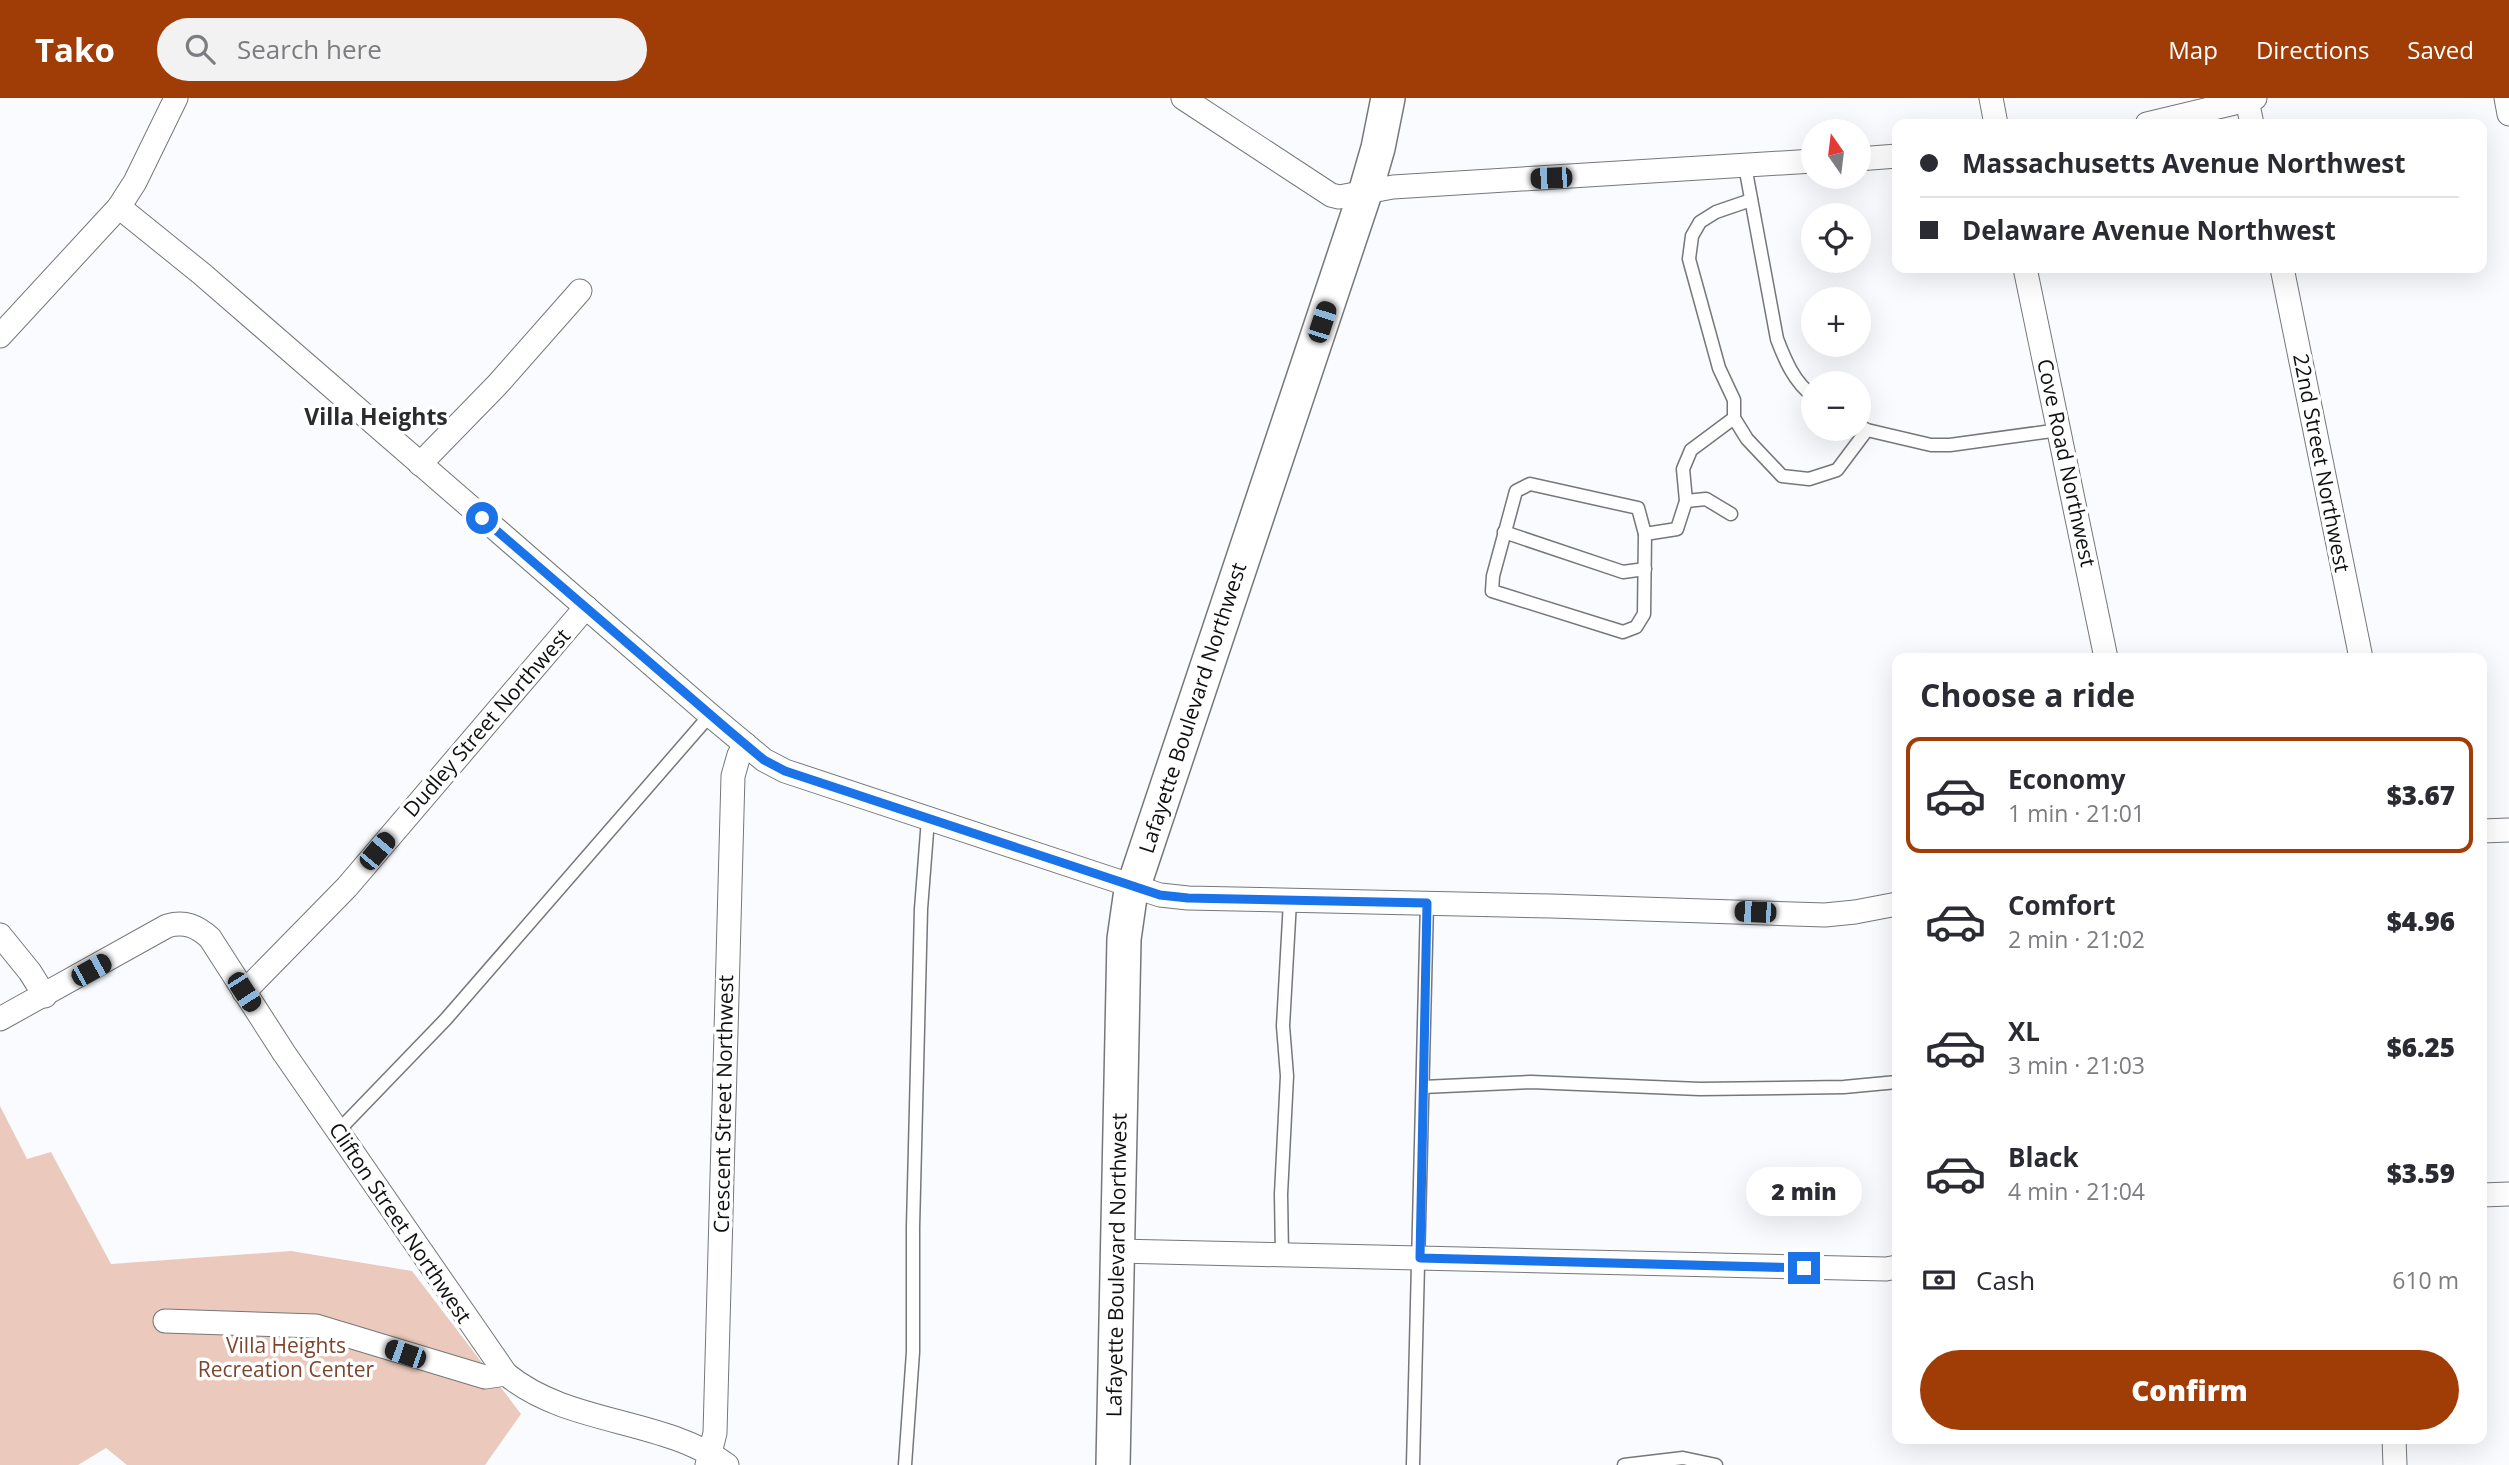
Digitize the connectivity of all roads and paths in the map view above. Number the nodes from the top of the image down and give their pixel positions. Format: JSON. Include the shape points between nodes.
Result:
{"nodes":[{"id":1,"x":176,"y":98,"type":"edge"},
{"id":2,"x":1183,"y":98,"type":"edge"},
{"id":3,"x":1388,"y":98,"type":"edge"},
{"id":4,"x":1991,"y":98,"type":"edge"},
{"id":5,"x":2506,"y":98,"type":"edge"},
{"id":6,"x":2251,"y":99,"type":"edge"},
{"id":7,"x":2509,"y":114,"type":"edge"},
{"id":8,"x":1995,"y":119,"type":"edge"},
{"id":9,"x":2168,"y":119,"type":"edge"},
{"id":10,"x":2252,"y":119,"type":"edge"},
{"id":11,"x":1892,"y":156,"type":"edge"},
{"id":12,"x":1871,"y":158,"type":"edge"},
{"id":13,"x":1801,"y":162,"type":"edge"},
{"id":14,"x":1745,"y":166,"type":"junction"},
{"id":15,"x":1365,"y":193,"type":"junction"},
{"id":16,"x":1751,"y":200,"type":"junction"},
{"id":17,"x":118,"y":207,"type":"junction"},
{"id":18,"x":2026,"y":273,"type":"edge"},
{"id":19,"x":2283,"y":273,"type":"edge"},
{"id":20,"x":580,"y":291,"type":"dead end"},
{"id":21,"x":0,"y":336,"type":"edge"},
{"id":22,"x":1801,"y":385,"type":"edge"},
{"id":23,"x":1734,"y":418,"type":"junction"},
{"id":24,"x":1871,"y":430,"type":"edge"},
{"id":25,"x":2059,"y":430,"type":"junction"},
{"id":26,"x":1855,"y":441,"type":"edge"},
{"id":27,"x":420,"y":464,"type":"junction"},
{"id":28,"x":1686,"y":501,"type":"junction"},
{"id":29,"x":1731,"y":513,"type":"dead end"},
{"id":30,"x":1504,"y":532,"type":"junction"},
{"id":31,"x":1646,"y":534,"type":"junction"},
{"id":32,"x":1645,"y":569,"type":"junction"},
{"id":33,"x":586,"y":607,"type":"junction"},
{"id":34,"x":2105,"y":653,"type":"edge"},
{"id":35,"x":2360,"y":653,"type":"edge"},
{"id":36,"x":710,"y":715,"type":"junction"},
{"id":37,"x":745,"y":744,"type":"junction"},
{"id":38,"x":928,"y":819,"type":"junction"},
{"id":39,"x":2509,"y":830,"type":"edge"},
{"id":40,"x":2487,"y":831,"type":"edge"},
{"id":41,"x":1133,"y":888,"type":"junction"},
{"id":42,"x":1290,"y":901,"type":"junction"},
{"id":43,"x":1427,"y":903,"type":"junction"},
{"id":44,"x":1892,"y":905,"type":"edge"},
{"id":45,"x":0,"y":935,"type":"edge"},
{"id":46,"x":244,"y":992,"type":"junction"},
{"id":47,"x":45,"y":996,"type":"junction"},
{"id":48,"x":0,"y":1019,"type":"edge"},
{"id":49,"x":1892,"y":1082,"type":"edge"},
{"id":50,"x":1423,"y":1087,"type":"junction"},
{"id":51,"x":338,"y":1131,"type":"junction"},
{"id":52,"x":2509,"y":1194,"type":"edge"},
{"id":53,"x":2487,"y":1195,"type":"edge"},
{"id":54,"x":1117,"y":1251,"type":"junction"},
{"id":55,"x":1282,"y":1256,"type":"junction"},
{"id":56,"x":1420,"y":1258,"type":"junction"},
{"id":57,"x":1892,"y":1268,"type":"edge"},
{"id":58,"x":165,"y":1321,"type":"dead end"},
{"id":59,"x":506,"y":1374,"type":"junction"},
{"id":60,"x":2394,"y":1444,"type":"edge"},
{"id":61,"x":715,"y":1461,"type":"edge"},
{"id":62,"x":905,"y":1465,"type":"edge"},
{"id":63,"x":1113,"y":1465,"type":"edge"},
{"id":64,"x":1413,"y":1465,"type":"edge"},
{"id":65,"x":1624,"y":1465,"type":"edge"},
{"id":66,"x":1716,"y":1465,"type":"edge"},
{"id":67,"x":2395,"y":1465,"type":"edge"}],
"edges":[{"from":1,"to":17,"type":"street"},
{"from":2,"to":15,"type":"street","via":[[1331,195]]},
{"from":3,"to":15,"type":"main road","name":"Lafayette Boulevard Northwest"},
{"from":4,"to":8,"type":"street"},
{"from":5,"to":7,"type":"street"},
{"from":6,"to":9,"type":"street"},
{"from":6,"to":10,"type":"street"},
{"from":11,"to":12,"type":"street"},
{"from":13,"to":14,"type":"street"},
{"from":14,"to":15,"type":"street","via":[[1406,186]]},
{"from":14,"to":16,"type":"lane"},
{"from":15,"to":41,"type":"main road","name":"Lafayette Boulevard Northwest"},
{"from":16,"to":22,"type":"lane","via":[[1777,339]]},
{"from":16,"to":23,"type":"lane","via":[[1700,222],[1692,236],[1689,259],[1719,368],[1734,400]]},
{"from":17,"to":21,"type":"street"},
{"from":17,"to":27,"type":"street"},
{"from":18,"to":25,"type":"street","name":"Cove Road Northwest"},
{"from":19,"to":35,"type":"street","name":"22nd Street Northwest"},
{"from":20,"to":27,"type":"street"},
{"from":23,"to":26,"type":"lane","via":[[1782,476],[1809,479],[1837,470]]},
{"from":23,"to":28,"type":"lane","via":[[1691,450],[1683,469]]},
{"from":24,"to":25,"type":"lane","via":[[1931,445]]},
{"from":25,"to":34,"type":"street","name":"Cove Road Northwest"},
{"from":27,"to":33,"type":"street"},
{"from":28,"to":29,"type":"lane","via":[[1706,499]]},
{"from":28,"to":31,"type":"lane","via":[[1677,529]]},
{"from":30,"to":31,"type":"lane","via":[[1516,491],[1530,484],[1638,508]]},
{"from":30,"to":32,"type":"lane","via":[[1623,572]]},
{"from":30,"to":32,"type":"lane","via":[[1492,591],[1623,632],[1636,628],[1644,614]]},
{"from":31,"to":32,"type":"lane"},
{"from":33,"to":36,"type":"street"},
{"from":33,"to":46,"type":"street","name":"Dudley Street Northwest","via":[[347,887]]},
{"from":36,"to":37,"type":"street"},
{"from":36,"to":51,"type":"lane","via":[[446,1020]]},
{"from":37,"to":38,"type":"street","via":[[785,771]]},
{"from":37,"to":61,"type":"street","name":"Crescent Street Northwest","via":[[733,776]]},
{"from":38,"to":41,"type":"street"},
{"from":38,"to":62,"type":"lane","via":[[921,909],[913,1352]]},
{"from":39,"to":40,"type":"street"},
{"from":41,"to":42,"type":"street","via":[[1188,898]]},
{"from":41,"to":54,"type":"main road","name":"Lafayette Boulevard Northwest","via":[[1124,939]]},
{"from":42,"to":43,"type":"street"},
{"from":42,"to":55,"type":"lane","via":[[1283,1026],[1287,1076]]},
{"from":43,"to":44,"type":"street","via":[[1825,915]]},
{"from":43,"to":50,"type":"lane"},
{"from":45,"to":47,"type":"street"},
{"from":46,"to":47,"type":"street","name":"Clifton Street Northwest","via":[[210,938],[201,930],[177,924]]},
{"from":46,"to":51,"type":"street","name":"Clifton Street Northwest"},
{"from":47,"to":48,"type":"street","name":"Clifton Street Northwest"},
{"from":49,"to":50,"type":"lane","via":[[1726,1089],[1531,1082]]},
{"from":50,"to":56,"type":"lane"},
{"from":51,"to":59,"type":"street","name":"Clifton Street Northwest"},
{"from":52,"to":53,"type":"street"},
{"from":54,"to":55,"type":"street"},
{"from":54,"to":63,"type":"main road","name":"Lafayette Boulevard Northwest"},
{"from":55,"to":56,"type":"street"},
{"from":56,"to":57,"type":"street"},
{"from":56,"to":64,"type":"lane"},
{"from":58,"to":59,"type":"street","via":[[316,1326],[485,1377]]},
{"from":59,"to":61,"type":"street","name":"Clifton Street Northwest","via":[[536,1395],[691,1443]]},
{"from":60,"to":67,"type":"street"},
{"from":65,"to":66,"type":"lane","via":[[1682,1458]]}]}
